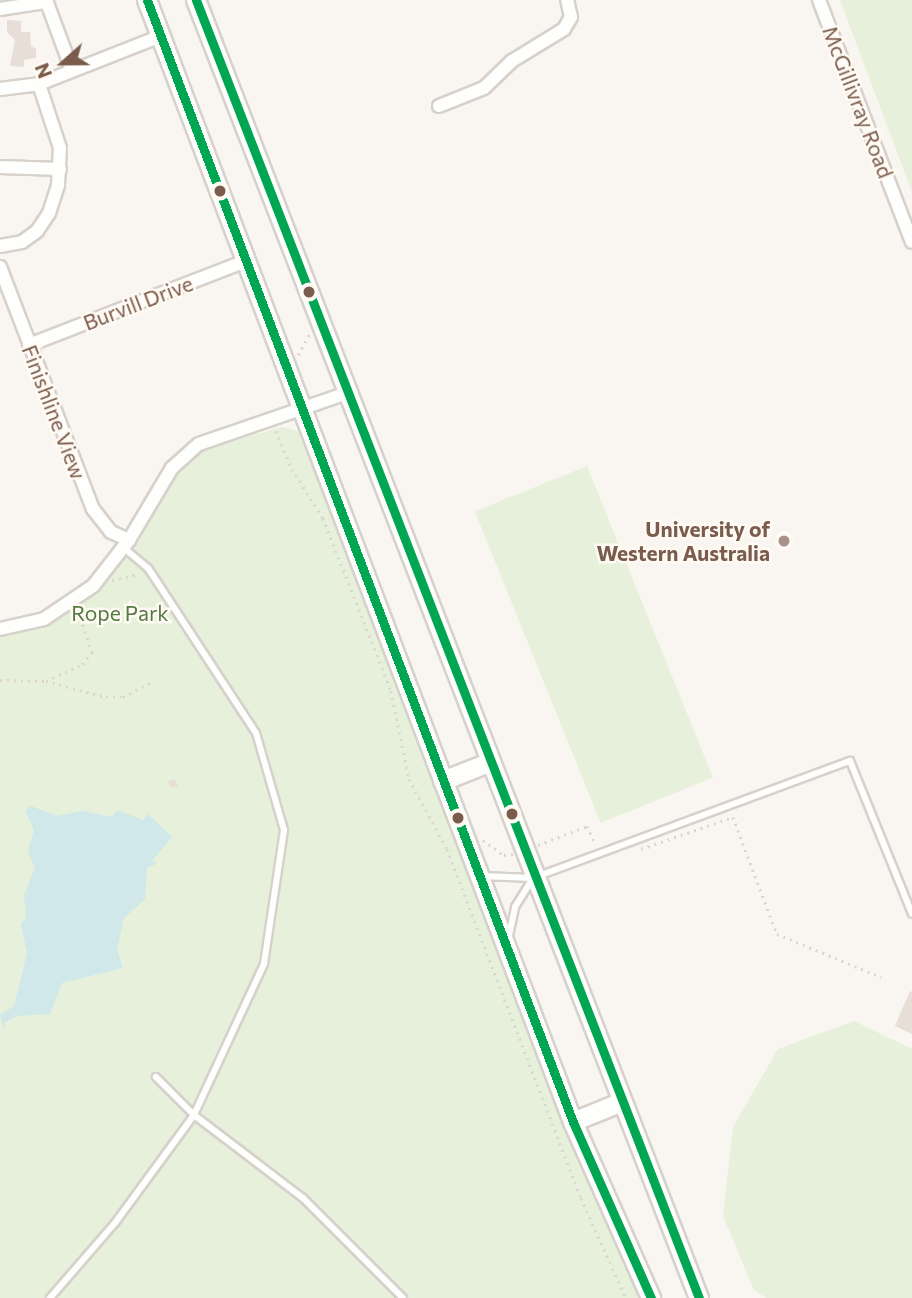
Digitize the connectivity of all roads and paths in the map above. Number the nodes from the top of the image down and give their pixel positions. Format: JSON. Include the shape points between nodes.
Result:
{"nodes":[{"id":1,"x":147,"y":0,"type":"edge"},
{"id":2,"x":196,"y":0,"type":"edge"},
{"id":3,"x":567,"y":0,"type":"edge"},
{"id":4,"x":819,"y":0,"type":"edge"},
{"id":5,"x":46,"y":1,"type":"edge"},
{"id":6,"x":0,"y":9,"type":"edge"},
{"id":7,"x":161,"y":36,"type":"junction"},
{"id":8,"x":72,"y":70,"type":"junction"},
{"id":9,"x":39,"y":84,"type":"junction"},
{"id":10,"x":0,"y":89,"type":"edge"},
{"id":11,"x":439,"y":106,"type":"dead end"},
{"id":12,"x":0,"y":167,"type":"edge"},
{"id":13,"x":60,"y":169,"type":"junction"},
{"id":14,"x":912,"y":242,"type":"edge"},
{"id":15,"x":0,"y":246,"type":"edge"},
{"id":16,"x":248,"y":260,"type":"junction"},
{"id":17,"x":0,"y":267,"type":"edge"},
{"id":18,"x":318,"y":318,"type":"junction"},
{"id":19,"x":29,"y":345,"type":"junction"},
{"id":20,"x":290,"y":370,"type":"junction"},
{"id":21,"x":347,"y":393,"type":"junction"},
{"id":22,"x":305,"y":410,"type":"junction"},
{"id":23,"x":272,"y":421,"type":"junction"},
{"id":24,"x":126,"y":544,"type":"junction"},
{"id":25,"x":148,"y":568,"type":"junction"},
{"id":26,"x":100,"y":577,"type":"junction"},
{"id":27,"x":74,"y":601,"type":"junction"},
{"id":28,"x":0,"y":629,"type":"edge"},
{"id":29,"x":0,"y":680,"type":"edge"},
{"id":30,"x":46,"y":681,"type":"junction"},
{"id":31,"x":149,"y":683,"type":"dead end"},
{"id":32,"x":489,"y":763,"type":"junction"},
{"id":33,"x":443,"y":780,"type":"junction"},
{"id":34,"x":473,"y":842,"type":"dead end"},
{"id":35,"x":535,"y":846,"type":"dead end"},
{"id":36,"x":517,"y":853,"type":"dead end"},
{"id":37,"x":599,"y":853,"type":"junction"},
{"id":38,"x":629,"y":853,"type":"dead end"},
{"id":39,"x":478,"y":875,"type":"junction"},
{"id":40,"x":533,"y":878,"type":"junction"},
{"id":41,"x":912,"y":914,"type":"edge"},
{"id":42,"x":509,"y":953,"type":"junction"},
{"id":43,"x":881,"y":977,"type":"dead end"},
{"id":44,"x":156,"y":1077,"type":"dead end"},
{"id":45,"x":620,"y":1103,"type":"junction"},
{"id":46,"x":194,"y":1115,"type":"junction"},
{"id":47,"x":573,"y":1122,"type":"junction"},
{"id":48,"x":50,"y":1298,"type":"edge"},
{"id":49,"x":403,"y":1298,"type":"edge"},
{"id":50,"x":626,"y":1298,"type":"edge"},
{"id":51,"x":651,"y":1298,"type":"edge"},
{"id":52,"x":699,"y":1298,"type":"edge"}],
"edges":[{"from":1,"to":7,"type":"main road"},
{"from":2,"to":18,"type":"main road"},
{"from":3,"to":11,"type":"street","via":[[571,17],[564,29],[512,61],[484,88]]},
{"from":4,"to":14,"type":"street","name":"McGillivray Road"},
{"from":5,"to":6,"type":"street"},
{"from":5,"to":8,"type":"street"},
{"from":7,"to":8,"type":"street"},
{"from":7,"to":16,"type":"main road"},
{"from":8,"to":9,"type":"street"},
{"from":9,"to":10,"type":"street"},
{"from":9,"to":13,"type":"street","via":[[60,148]]},
{"from":12,"to":13,"type":"street"},
{"from":13,"to":15,"type":"street","via":[[43,223],[22,242]]},
{"from":16,"to":19,"type":"street","name":"Burvill Drive"},
{"from":16,"to":20,"type":"main road"},
{"from":17,"to":19,"type":"street","name":"Finishline View"},
{"from":18,"to":20,"type":"path"},
{"from":18,"to":21,"type":"main road"},
{"from":19,"to":24,"type":"street","name":"Finishline View","via":[[93,509]]},
{"from":20,"to":22,"type":"main road"},
{"from":21,"to":22,"type":"street"},
{"from":21,"to":32,"type":"main road"},
{"from":22,"to":23,"type":"street"},
{"from":22,"to":33,"type":"main road"},
{"from":23,"to":24,"type":"street","via":[[217,436],[185,455],[160,484]]},
{"from":23,"to":50,"type":"path","via":[[292,469],[323,518],[395,704],[409,779],[447,849],[581,1198]]},
{"from":24,"to":25,"type":"lane"},
{"from":24,"to":26,"type":"street"},
{"from":25,"to":26,"type":"path","via":[[129,578]]},
{"from":25,"to":46,"type":"lane","via":[[256,733],[284,830],[264,964]]},
{"from":26,"to":27,"type":"street"},
{"from":27,"to":28,"type":"street","via":[[44,619]]},
{"from":27,"to":30,"type":"path","via":[[92,653],[82,664]]},
{"from":29,"to":30,"type":"path"},
{"from":30,"to":31,"type":"path","via":[[123,697]]},
{"from":32,"to":33,"type":"main road"},
{"from":32,"to":40,"type":"main road"},
{"from":33,"to":39,"type":"main road"},
{"from":34,"to":36,"type":"path","via":[[486,842],[504,855]]},
{"from":35,"to":37,"type":"path","via":[[587,826]]},
{"from":37,"to":40,"type":"lane"},
{"from":37,"to":41,"type":"lane","via":[[850,761]]},
{"from":38,"to":43,"type":"path","via":[[733,817],[777,934]]},
{"from":39,"to":40,"type":"lane"},
{"from":39,"to":42,"type":"main road"},
{"from":40,"to":42,"type":"lane","via":[[515,907]]},
{"from":40,"to":45,"type":"main road"},
{"from":42,"to":47,"type":"main road"},
{"from":44,"to":46,"type":"lane"},
{"from":45,"to":47,"type":"main road"},
{"from":45,"to":52,"type":"main road"},
{"from":46,"to":48,"type":"lane","via":[[115,1223]]},
{"from":46,"to":49,"type":"lane","via":[[294,1190]]},
{"from":47,"to":51,"type":"main road"}]}
